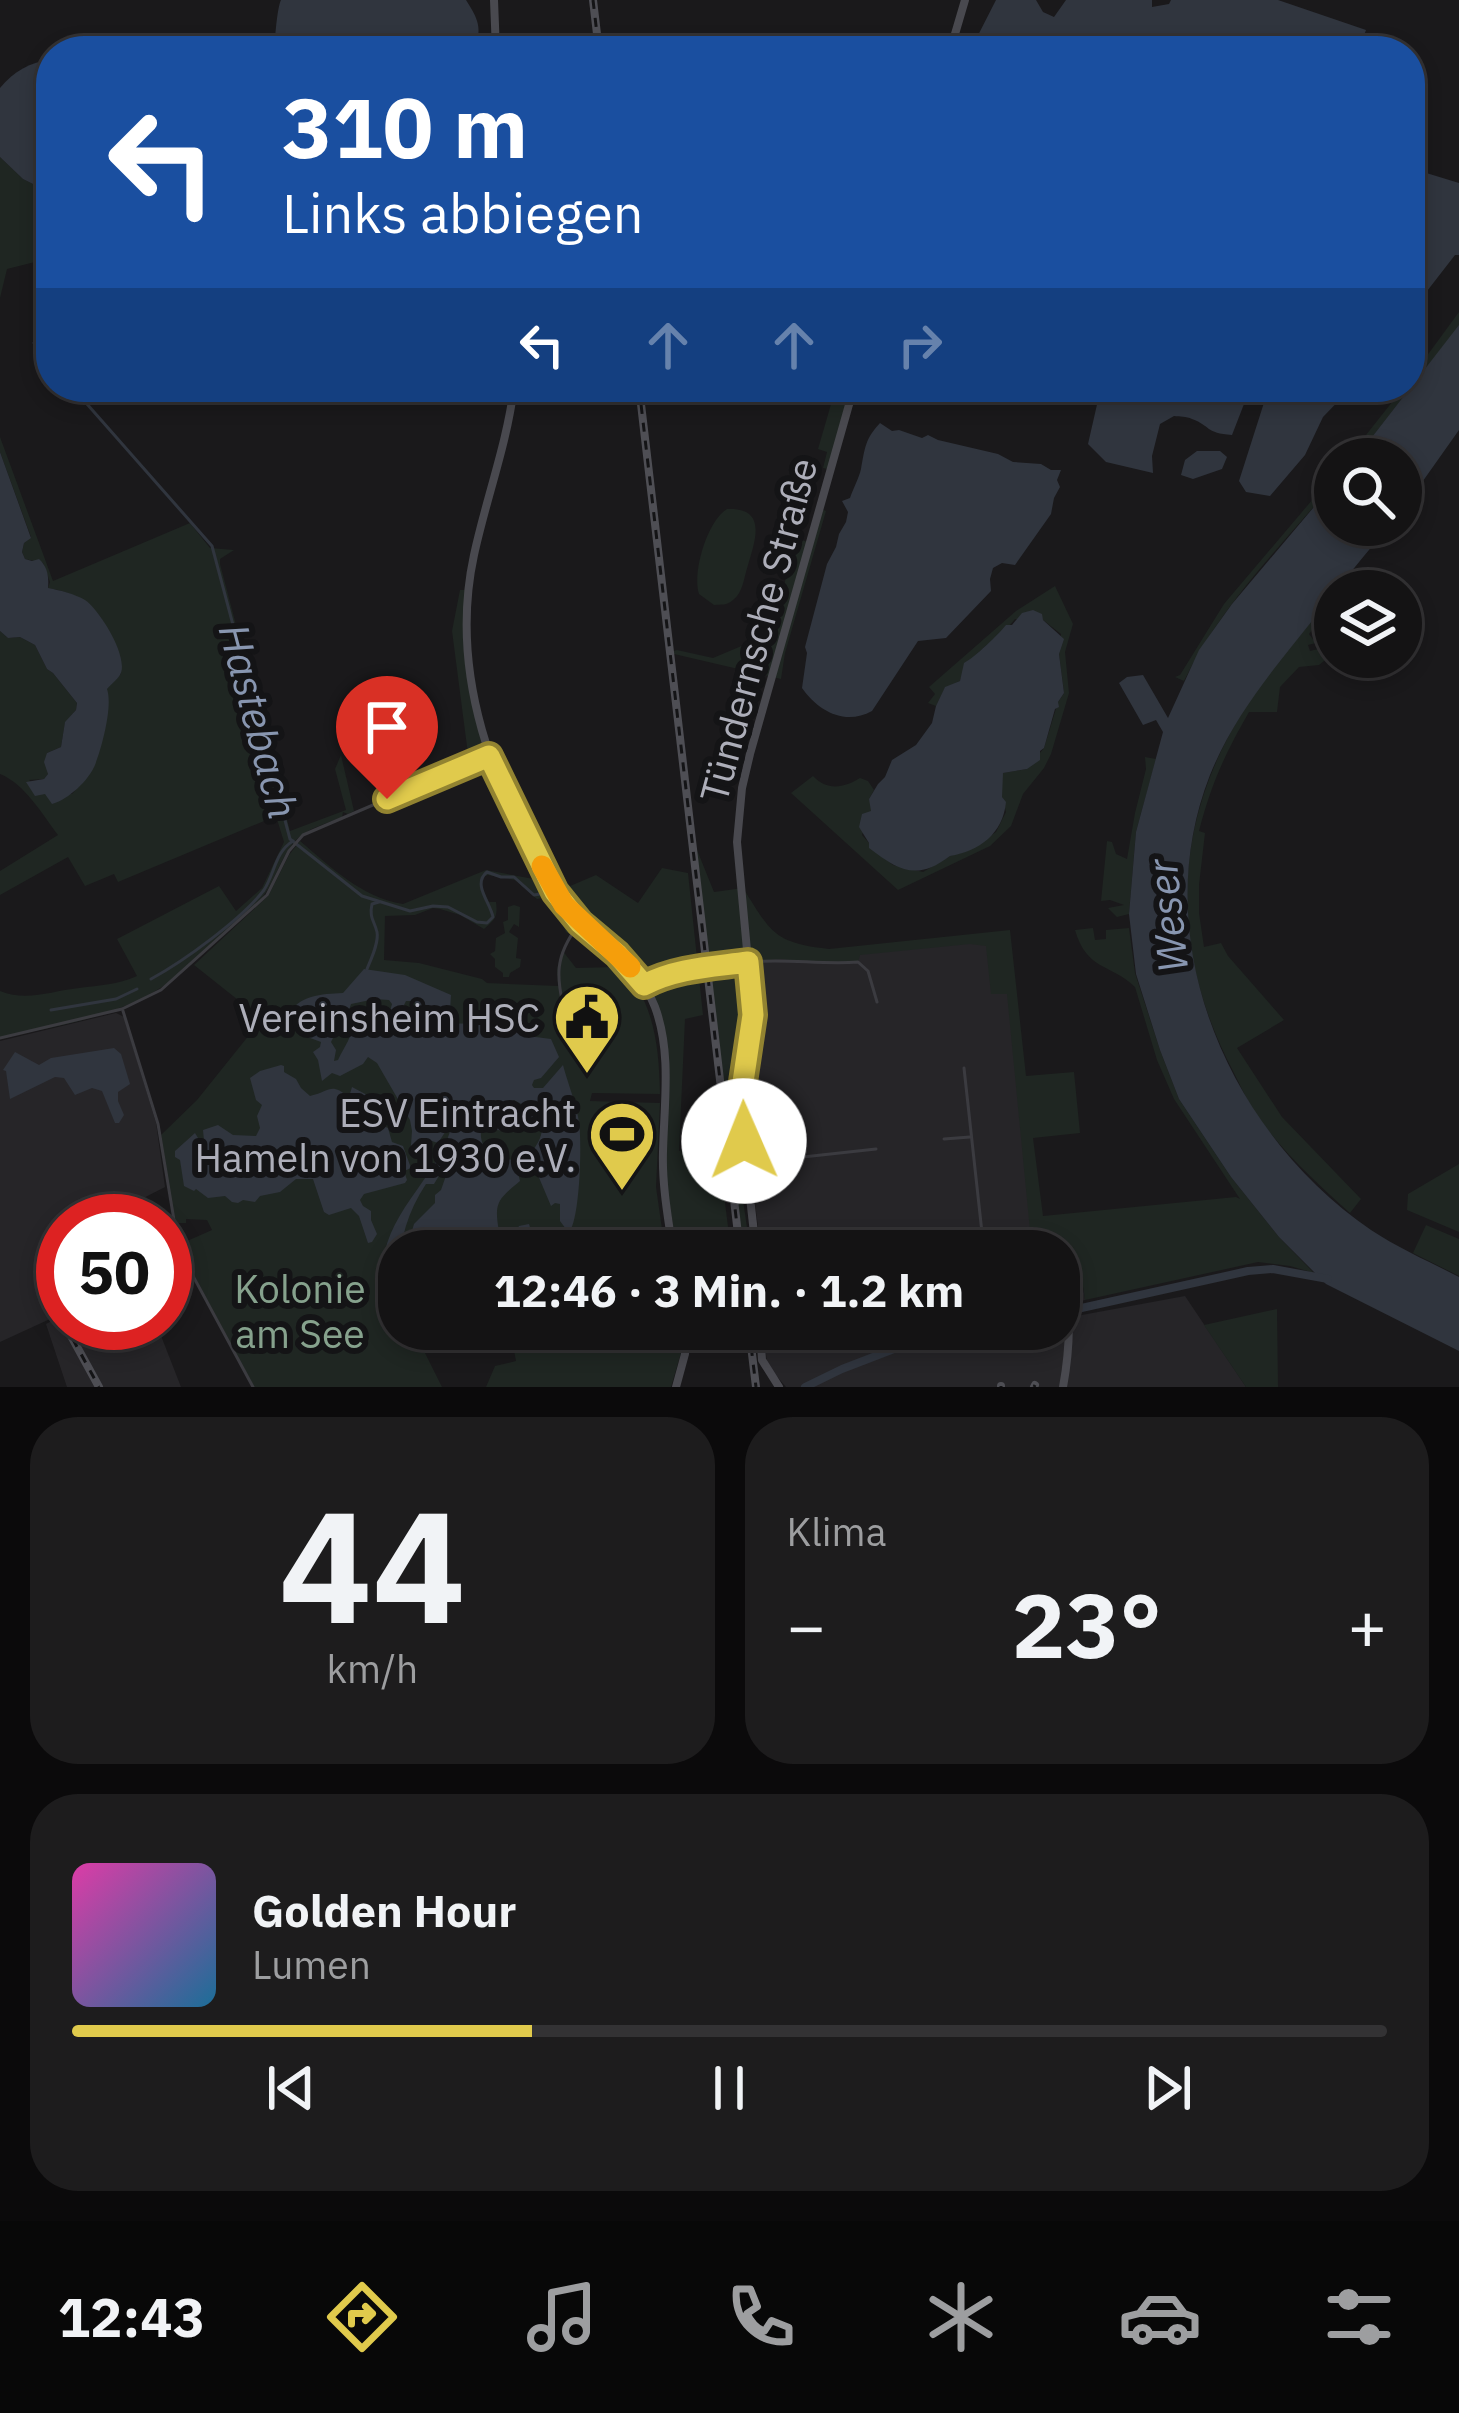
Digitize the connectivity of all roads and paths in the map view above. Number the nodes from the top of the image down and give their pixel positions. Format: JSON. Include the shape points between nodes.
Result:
{"nodes":[{"id":1,"x":494,"y":0,"type":"edge"},
{"id":2,"x":965,"y":0,"type":"edge"},
{"id":3,"x":495,"y":36,"type":"edge"},
{"id":4,"x":954,"y":36,"type":"edge"},
{"id":5,"x":511,"y":402,"type":"edge"},
{"id":6,"x":850,"y":402,"type":"edge"},
{"id":7,"x":489,"y":756,"type":"junction"},
{"id":8,"x":580,"y":923,"type":"junction"},
{"id":9,"x":745,"y":938,"type":"junction"},
{"id":10,"x":748,"y":962,"type":"junction"},
{"id":11,"x":730,"y":964,"type":"junction"},
{"id":12,"x":660,"y":976,"type":"junction"},
{"id":13,"x":644,"y":985,"type":"junction"},
{"id":14,"x":653,"y":1002,"type":"junction"},
{"id":15,"x":877,"y":1002,"type":"dead end"},
{"id":16,"x":122,"y":1010,"type":"junction"},
{"id":17,"x":566,"y":1021,"type":"dead end"},
{"id":18,"x":0,"y":1038,"type":"edge"},
{"id":19,"x":964,"y":1068,"type":"dead end"},
{"id":20,"x":972,"y":1137,"type":"junction"},
{"id":21,"x":944,"y":1139,"type":"dead end"},
{"id":22,"x":876,"y":1149,"type":"dead end"},
{"id":23,"x":746,"y":1163,"type":"junction"},
{"id":24,"x":670,"y":1230,"type":"edge"},
{"id":25,"x":754,"y":1230,"type":"edge"},
{"id":26,"x":982,"y":1230,"type":"edge"},
{"id":27,"x":685,"y":1350,"type":"edge"},
{"id":28,"x":761,"y":1350,"type":"edge"},
{"id":29,"x":1068,"y":1350,"type":"edge"},
{"id":30,"x":253,"y":1387,"type":"edge"},
{"id":31,"x":676,"y":1387,"type":"edge"},
{"id":32,"x":779,"y":1387,"type":"edge"},
{"id":33,"x":1063,"y":1387,"type":"edge"}],
"edges":[{"from":1,"to":3,"type":"main road"},
{"from":2,"to":4,"type":"main road"},
{"from":5,"to":7,"type":"main road","via":[[467,608],[470,681]]},
{"from":6,"to":9,"type":"main road","name":"Tündernsche Straße","via":[[742,788],[737,842]]},
{"from":7,"to":8,"type":"main road","via":[[555,892]]},
{"from":7,"to":16,"type":"street","via":[[310,831],[262,900],[161,990]]},
{"from":8,"to":13,"type":"main road"},
{"from":8,"to":17,"type":"street","via":[[557,969]]},
{"from":9,"to":10,"type":"main road","name":"Tündernsche Straße"},
{"from":9,"to":11,"type":"main road"},
{"from":10,"to":11,"type":"main road"},
{"from":10,"to":15,"type":"street","via":[[858,962]]},
{"from":10,"to":23,"type":"main road","name":"Tündernsche Straße","via":[[753,1029],[740,1102]]},
{"from":11,"to":12,"type":"main road"},
{"from":12,"to":13,"type":"main road"},
{"from":12,"to":14,"type":"main road"},
{"from":13,"to":14,"type":"main road"},
{"from":14,"to":24,"type":"main road","via":[[664,1047]]},
{"from":16,"to":18,"type":"street"},
{"from":16,"to":30,"type":"street","via":[[158,1124],[179,1250]]},
{"from":19,"to":20,"type":"street"},
{"from":20,"to":21,"type":"street"},
{"from":20,"to":26,"type":"street"},
{"from":22,"to":23,"type":"street"},
{"from":23,"to":25,"type":"main road","name":"Tündernsche Straße"},
{"from":27,"to":31,"type":"main road"},
{"from":28,"to":32,"type":"main road"},
{"from":29,"to":33,"type":"main road"}]}
